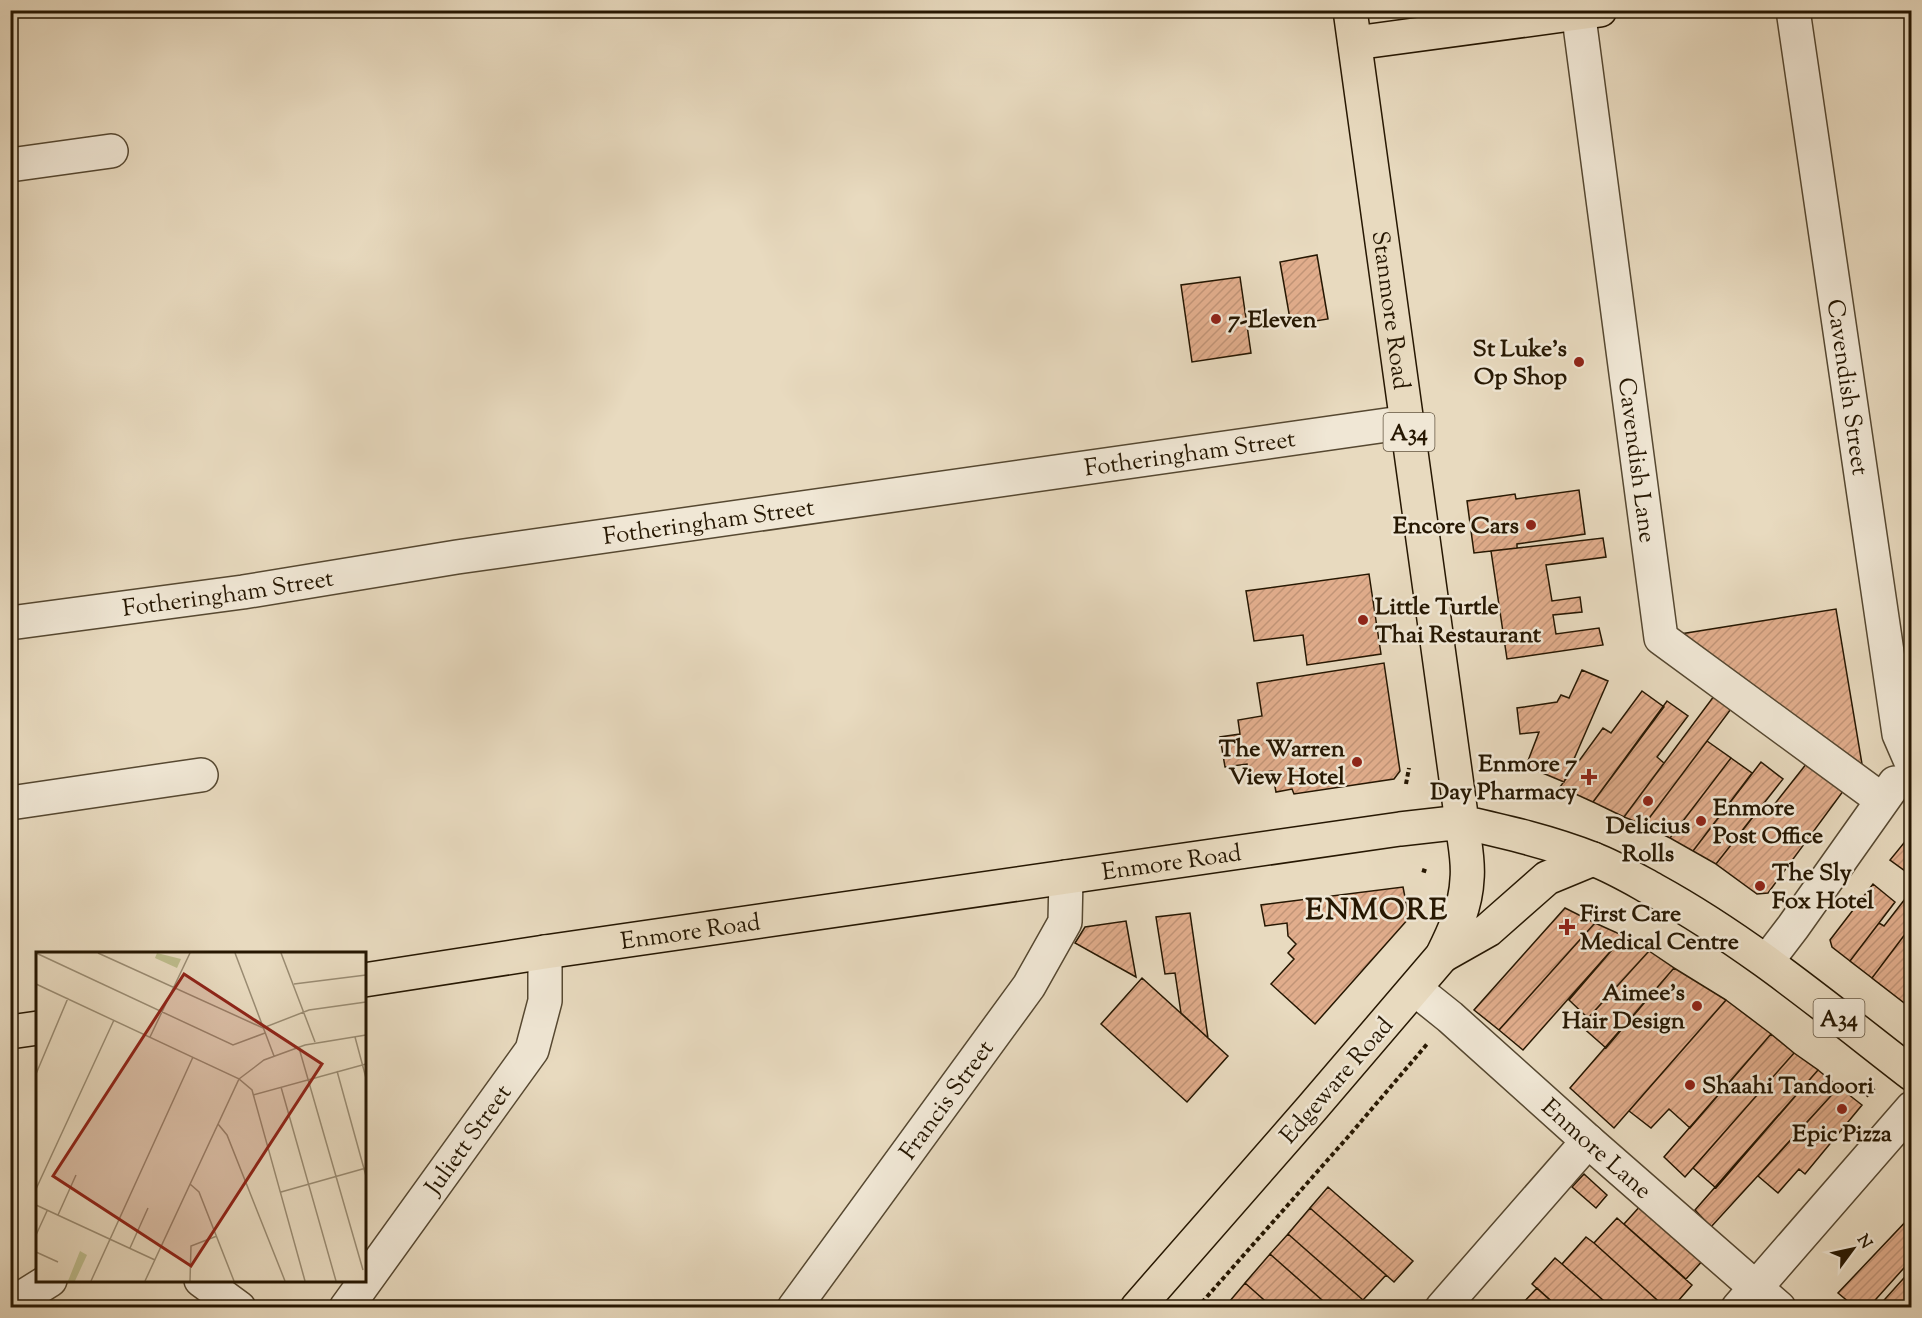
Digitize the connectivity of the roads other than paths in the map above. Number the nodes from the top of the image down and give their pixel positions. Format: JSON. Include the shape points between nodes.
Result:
{"nodes":[{"id":1,"x":1350,"y":10,"type":"edge"},
{"id":2,"x":1793,"y":10,"type":"edge"},
{"id":3,"x":1585,"y":11,"type":"edge"},
{"id":4,"x":1354,"y":43,"type":"junction"},
{"id":5,"x":111,"y":151,"type":"dead end"},
{"id":6,"x":10,"y":165,"type":"edge"},
{"id":7,"x":1408,"y":422,"type":"junction"},
{"id":8,"x":10,"y":623,"type":"edge"},
{"id":9,"x":1911,"y":762,"type":"edge"},
{"id":10,"x":201,"y":774,"type":"dead end"},
{"id":11,"x":1882,"y":800,"type":"junction"},
{"id":12,"x":10,"y":803,"type":"edge"},
{"id":13,"x":1462,"y":822,"type":"junction"},
{"id":14,"x":1593,"y":859,"type":"junction"},
{"id":15,"x":1066,"y":877,"type":"junction"},
{"id":16,"x":544,"y":951,"type":"junction"},
{"id":17,"x":1442,"y":956,"type":"junction"},
{"id":18,"x":1767,"y":961,"type":"junction"},
{"id":19,"x":366,"y":980,"type":"edge"},
{"id":20,"x":1415,"y":989,"type":"junction"},
{"id":21,"x":36,"y":1028,"type":"edge"},
{"id":22,"x":10,"y":1032,"type":"edge"},
{"id":23,"x":1911,"y":1074,"type":"edge"},
{"id":24,"x":1911,"y":1108,"type":"edge"},
{"id":25,"x":1588,"y":1141,"type":"junction"},
{"id":26,"x":366,"y":1280,"type":"edge"},
{"id":27,"x":48,"y":1282,"type":"edge"},
{"id":28,"x":202,"y":1282,"type":"edge"},
{"id":29,"x":365,"y":1282,"type":"edge"},
{"id":30,"x":1758,"y":1301,"type":"edge"},
{"id":31,"x":10,"y":1305,"type":"edge"},
{"id":32,"x":239,"y":1308,"type":"edge"},
{"id":33,"x":346,"y":1308,"type":"edge"},
{"id":34,"x":794,"y":1308,"type":"edge"},
{"id":35,"x":1137,"y":1308,"type":"edge"},
{"id":36,"x":1442,"y":1308,"type":"edge"}],
"edges":[{"from":1,"to":4,"type":"main road","name":"Stanmore Road","number":"A34"},
{"from":2,"to":9,"type":"street","name":"Cavendish Street","via":[[1899,734]]},
{"from":3,"to":4,"type":"main road"},
{"from":3,"to":11,"type":"street","name":"Cavendish Lane","via":[[1661,638]]},
{"from":4,"to":7,"type":"main road","name":"Stanmore Road","number":"A34"},
{"from":5,"to":6,"type":"street"},
{"from":7,"to":8,"type":"street","name":"Fotheringham Street"},
{"from":7,"to":13,"type":"main road","name":"Stanmore Road","number":"A34"},
{"from":9,"to":11,"type":"street"},
{"from":10,"to":12,"type":"street"},
{"from":11,"to":18,"type":"street"},
{"from":13,"to":14,"type":"main road","name":"Enmore Road","number":"A34","via":[[1521,835]]},
{"from":13,"to":15,"type":"main road","name":"Enmore Road"},
{"from":13,"to":17,"type":"main road","name":"Edgeware Road","via":[[1468,877],[1456,927]]},
{"from":14,"to":17,"type":"main road","via":[[1547,878],[1488,930]]},
{"from":14,"to":18,"type":"main road","name":"Enmore Road","number":"A34","via":[[1692,911]]},
{"from":15,"to":16,"type":"main road","name":"Enmore Road"},
{"from":15,"to":34,"type":"street","name":"Francis Street","via":[[1065,922],[1029,986]]},
{"from":16,"to":19,"type":"main road","name":"Enmore Road"},
{"from":16,"to":26,"type":"street","name":"Juliett Street","via":[[545,1001],[531,1050]]},
{"from":17,"to":20,"type":"main road","name":"Edgeware Road"},
{"from":18,"to":23,"type":"main road","name":"Enmore Road","number":"A34"},
{"from":20,"to":25,"type":"street","name":"Enmore Lane"},
{"from":20,"to":35,"type":"main road","name":"Edgeware Road"},
{"from":21,"to":22,"type":"main road"},
{"from":24,"to":30,"type":"street"},
{"from":25,"to":30,"type":"street","name":"Enmore Lane"},
{"from":25,"to":36,"type":"street"},
{"from":27,"to":31,"type":"street"},
{"from":28,"to":32,"type":"street"},
{"from":29,"to":33,"type":"street","name":"Juliett Street"}]}
